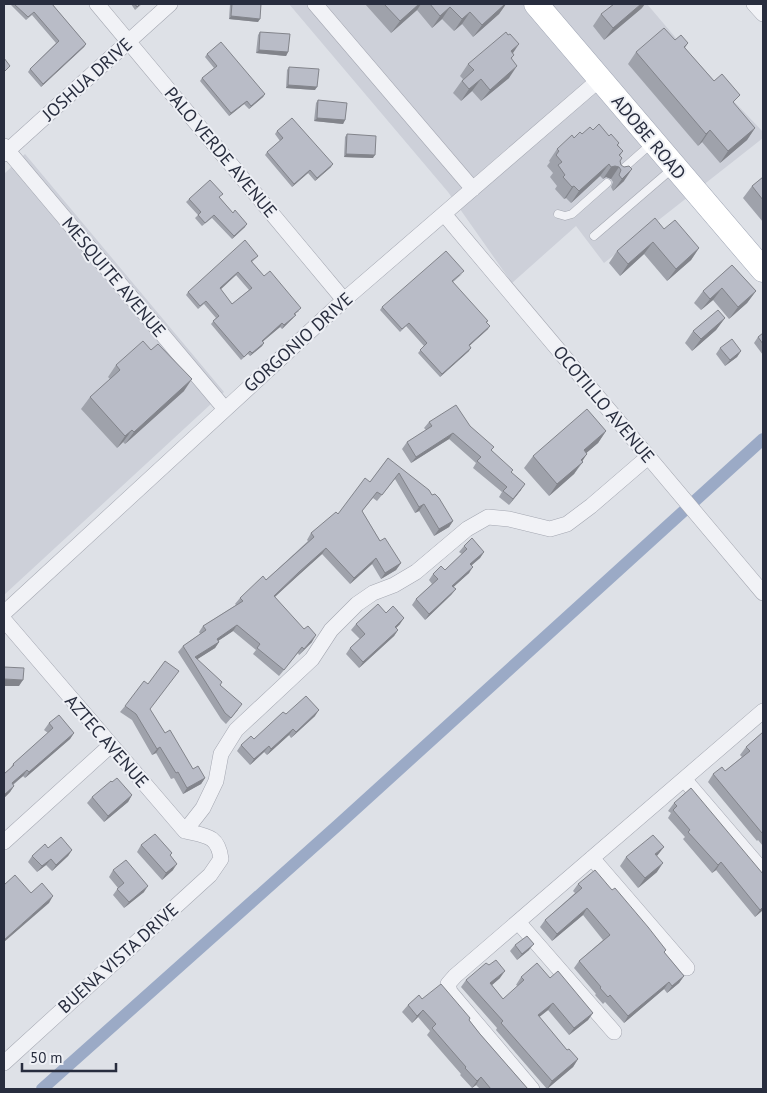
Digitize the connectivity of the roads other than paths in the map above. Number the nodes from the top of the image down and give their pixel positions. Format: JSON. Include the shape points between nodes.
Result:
{"nodes":[{"id":1,"x":97,"y":4,"type":"edge"},
{"id":2,"x":170,"y":4,"type":"edge"},
{"id":3,"x":315,"y":4,"type":"edge"},
{"id":4,"x":536,"y":4,"type":"edge"},
{"id":5,"x":754,"y":4,"type":"edge"},
{"id":6,"x":763,"y":14,"type":"edge"},
{"id":7,"x":129,"y":42,"type":"junction"},
{"id":8,"x":600,"y":79,"type":"junction"},
{"id":9,"x":654,"y":142,"type":"junction"},
{"id":10,"x":5,"y":150,"type":"edge"},
{"id":11,"x":674,"y":166,"type":"junction"},
{"id":12,"x":617,"y":174,"type":"edge"},
{"id":13,"x":607,"y":183,"type":"dead end"},
{"id":14,"x":474,"y":189,"type":"junction"},
{"id":15,"x":444,"y":214,"type":"junction"},
{"id":16,"x":558,"y":214,"type":"dead end"},
{"id":17,"x":594,"y":236,"type":"dead end"},
{"id":18,"x":760,"y":261,"type":"edge"},
{"id":19,"x":344,"y":300,"type":"junction"},
{"id":20,"x":225,"y":408,"type":"junction"},
{"id":21,"x":648,"y":457,"type":"junction"},
{"id":22,"x":763,"y":593,"type":"edge"},
{"id":23,"x":4,"y":613,"type":"edge"},
{"id":24,"x":4,"y":620,"type":"edge"},
{"id":25,"x":762,"y":713,"type":"edge"},
{"id":26,"x":111,"y":745,"type":"junction"},
{"id":27,"x":684,"y":779,"type":"junction"},
{"id":28,"x":185,"y":831,"type":"junction"},
{"id":29,"x":4,"y":842,"type":"edge"},
{"id":30,"x":592,"y":858,"type":"junction"},
{"id":31,"x":763,"y":871,"type":"edge"},
{"id":32,"x":518,"y":922,"type":"junction"},
{"id":33,"x":686,"y":968,"type":"dead end"},
{"id":34,"x":614,"y":1032,"type":"dead end"},
{"id":35,"x":4,"y":1063,"type":"edge"},
{"id":36,"x":532,"y":1089,"type":"edge"}],
"edges":[{"from":1,"to":7,"type":"street","name":"PALO VERDE AVENUE"},
{"from":2,"to":7,"type":"street","name":"JOSHUA DRIVE"},
{"from":3,"to":14,"type":"street"},
{"from":4,"to":8,"type":"main road","name":"ADOBE ROAD"},
{"from":5,"to":6,"type":"street"},
{"from":7,"to":10,"type":"street","name":"JOSHUA DRIVE"},
{"from":7,"to":19,"type":"street","name":"PALO VERDE AVENUE"},
{"from":8,"to":9,"type":"main road","name":"ADOBE ROAD"},
{"from":8,"to":14,"type":"street","name":"GORGONIO DRIVE"},
{"from":9,"to":11,"type":"main road","name":"ADOBE ROAD"},
{"from":9,"to":12,"type":"lane"},
{"from":10,"to":20,"type":"street","name":"MESQUITE AVENUE"},
{"from":11,"to":17,"type":"lane"},
{"from":11,"to":18,"type":"main road","name":"ADOBE ROAD"},
{"from":13,"to":16,"type":"lane","via":[[572,214]]},
{"from":14,"to":15,"type":"street","name":"GORGONIO DRIVE"},
{"from":15,"to":19,"type":"street","name":"GORGONIO DRIVE"},
{"from":15,"to":21,"type":"street","name":"OCOTILLO AVENUE"},
{"from":19,"to":20,"type":"street","name":"GORGONIO DRIVE"},
{"from":20,"to":23,"type":"street","name":"GORGONIO DRIVE"},
{"from":21,"to":22,"type":"street","name":"OCOTILLO AVENUE"},
{"from":21,"to":28,"type":"street","via":[[567,524],[550,529],[509,519],[488,518],[467,529],[416,572],[357,604],[331,630],[312,659],[236,730],[222,754],[216,781],[204,808]]},
{"from":24,"to":26,"type":"street","name":"AZTEC AVENUE"},
{"from":25,"to":27,"type":"street"},
{"from":26,"to":28,"type":"street","name":"AZTEC AVENUE"},
{"from":26,"to":29,"type":"street"},
{"from":27,"to":30,"type":"street"},
{"from":27,"to":31,"type":"street"},
{"from":28,"to":35,"type":"street","name":"BUENA VISTA DRIVE","via":[[210,836],[220,848],[221,859],[210,875]]},
{"from":30,"to":32,"type":"street"},
{"from":30,"to":33,"type":"street"},
{"from":32,"to":34,"type":"street"},
{"from":32,"to":36,"type":"street","via":[[448,984],[450,992]]}]}
